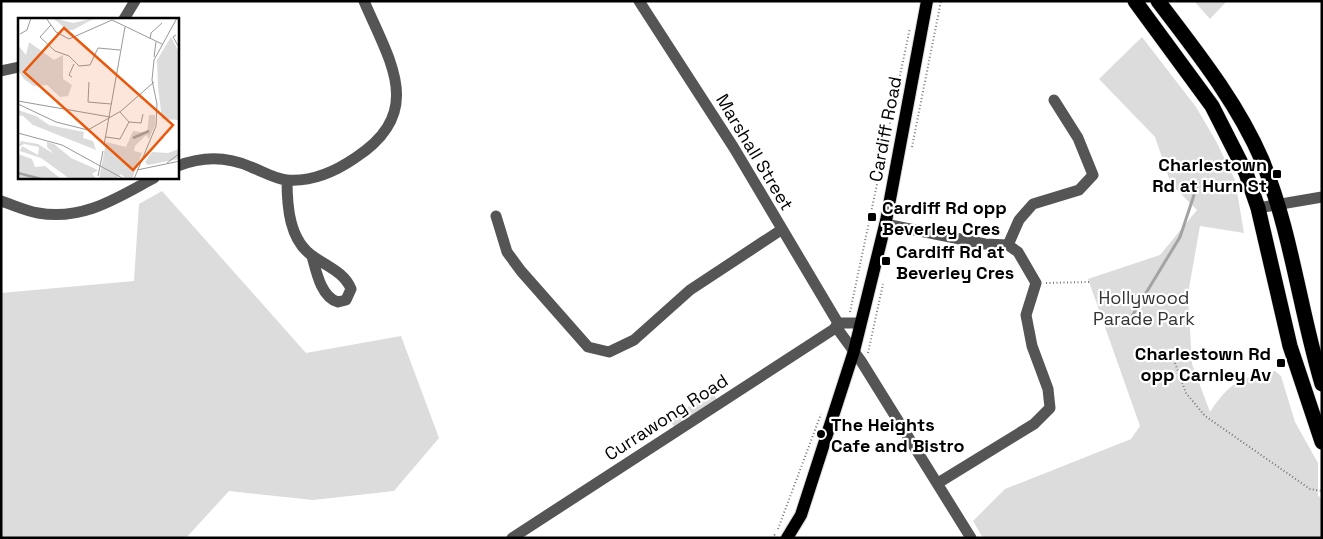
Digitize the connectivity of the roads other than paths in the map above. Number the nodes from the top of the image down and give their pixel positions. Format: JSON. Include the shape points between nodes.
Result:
{"nodes":[{"id":1,"x":135,"y":1,"type":"edge"},
{"id":2,"x":364,"y":1,"type":"edge"},
{"id":3,"x":638,"y":1,"type":"edge"},
{"id":4,"x":927,"y":1,"type":"edge"},
{"id":5,"x":1135,"y":1,"type":"edge"},
{"id":6,"x":1158,"y":1,"type":"edge"},
{"id":7,"x":125,"y":18,"type":"edge"},
{"id":8,"x":18,"y":67,"type":"edge"},
{"id":9,"x":1,"y":71,"type":"edge"},
{"id":10,"x":1054,"y":100,"type":"dead end"},
{"id":11,"x":179,"y":166,"type":"edge"},
{"id":12,"x":152,"y":179,"type":"edge"},
{"id":13,"x":286,"y":180,"type":"junction"},
{"id":14,"x":1322,"y":197,"type":"edge"},
{"id":15,"x":1,"y":201,"type":"edge"},
{"id":16,"x":1277,"y":204,"type":"junction"},
{"id":17,"x":1258,"y":208,"type":"junction"},
{"id":18,"x":496,"y":216,"type":"dead end"},
{"id":19,"x":885,"y":224,"type":"junction"},
{"id":20,"x":781,"y":230,"type":"junction"},
{"id":21,"x":1008,"y":245,"type":"junction"},
{"id":22,"x":312,"y":256,"type":"dead end"},
{"id":23,"x":838,"y":323,"type":"junction"},
{"id":24,"x":860,"y":323,"type":"junction"},
{"id":25,"x":854,"y":351,"type":"junction"},
{"id":26,"x":1322,"y":384,"type":"edge"},
{"id":27,"x":1322,"y":442,"type":"edge"},
{"id":28,"x":938,"y":483,"type":"junction"},
{"id":29,"x":512,"y":538,"type":"edge"},
{"id":30,"x":787,"y":538,"type":"edge"},
{"id":31,"x":971,"y":538,"type":"edge"}],
"edges":[{"from":1,"to":7,"type":"street"},
{"from":2,"to":13,"type":"street","via":[[395,75],[397,99],[390,121],[374,145],[337,170]]},
{"from":3,"to":20,"type":"street","name":"Marshall Street","via":[[734,148]]},
{"from":4,"to":19,"type":"main road","name":"Cardiff Road"},
{"from":5,"to":17,"type":"highway","via":[[1212,106],[1246,173]]},
{"from":6,"to":16,"type":"highway","via":[[1242,120],[1262,160]]},
{"from":8,"to":9,"type":"street"},
{"from":10,"to":21,"type":"street","via":[[1078,138],[1093,175],[1079,190],[1033,204],[1019,220]]},
{"from":11,"to":13,"type":"street","via":[[194,159],[218,158]]},
{"from":12,"to":15,"type":"street","via":[[85,212],[64,215],[38,213]]},
{"from":13,"to":22,"type":"street","via":[[290,221]]},
{"from":14,"to":16,"type":"street"},
{"from":16,"to":17,"type":"street"},
{"from":16,"to":26,"type":"highway"},
{"from":17,"to":27,"type":"highway","via":[[1290,346]]},
{"from":18,"to":20,"type":"street","via":[[507,252],[521,271],[588,347],[609,352],[634,340],[690,290]]},
{"from":19,"to":21,"type":"street","via":[[985,244]]},
{"from":19,"to":24,"type":"main road","name":"Cardiff Road"},
{"from":20,"to":23,"type":"street","name":"Marshall Street"},
{"from":21,"to":28,"type":"street","via":[[1018,252],[1036,283],[1026,315],[1032,346],[1048,389],[1050,408],[1034,424]]},
{"from":23,"to":24,"type":"street"},
{"from":23,"to":25,"type":"street","name":"Marshall Street","via":[[839,331]]},
{"from":23,"to":29,"type":"street","name":"Currawong Road","via":[[834,329]]},
{"from":24,"to":25,"type":"main road","name":"Cardiff Road"},
{"from":25,"to":28,"type":"street","name":"Marshall Street"},
{"from":25,"to":30,"type":"main road","name":"Cardiff Road","via":[[800,515]]},
{"from":28,"to":31,"type":"street","name":"Marshall Street"}]}
